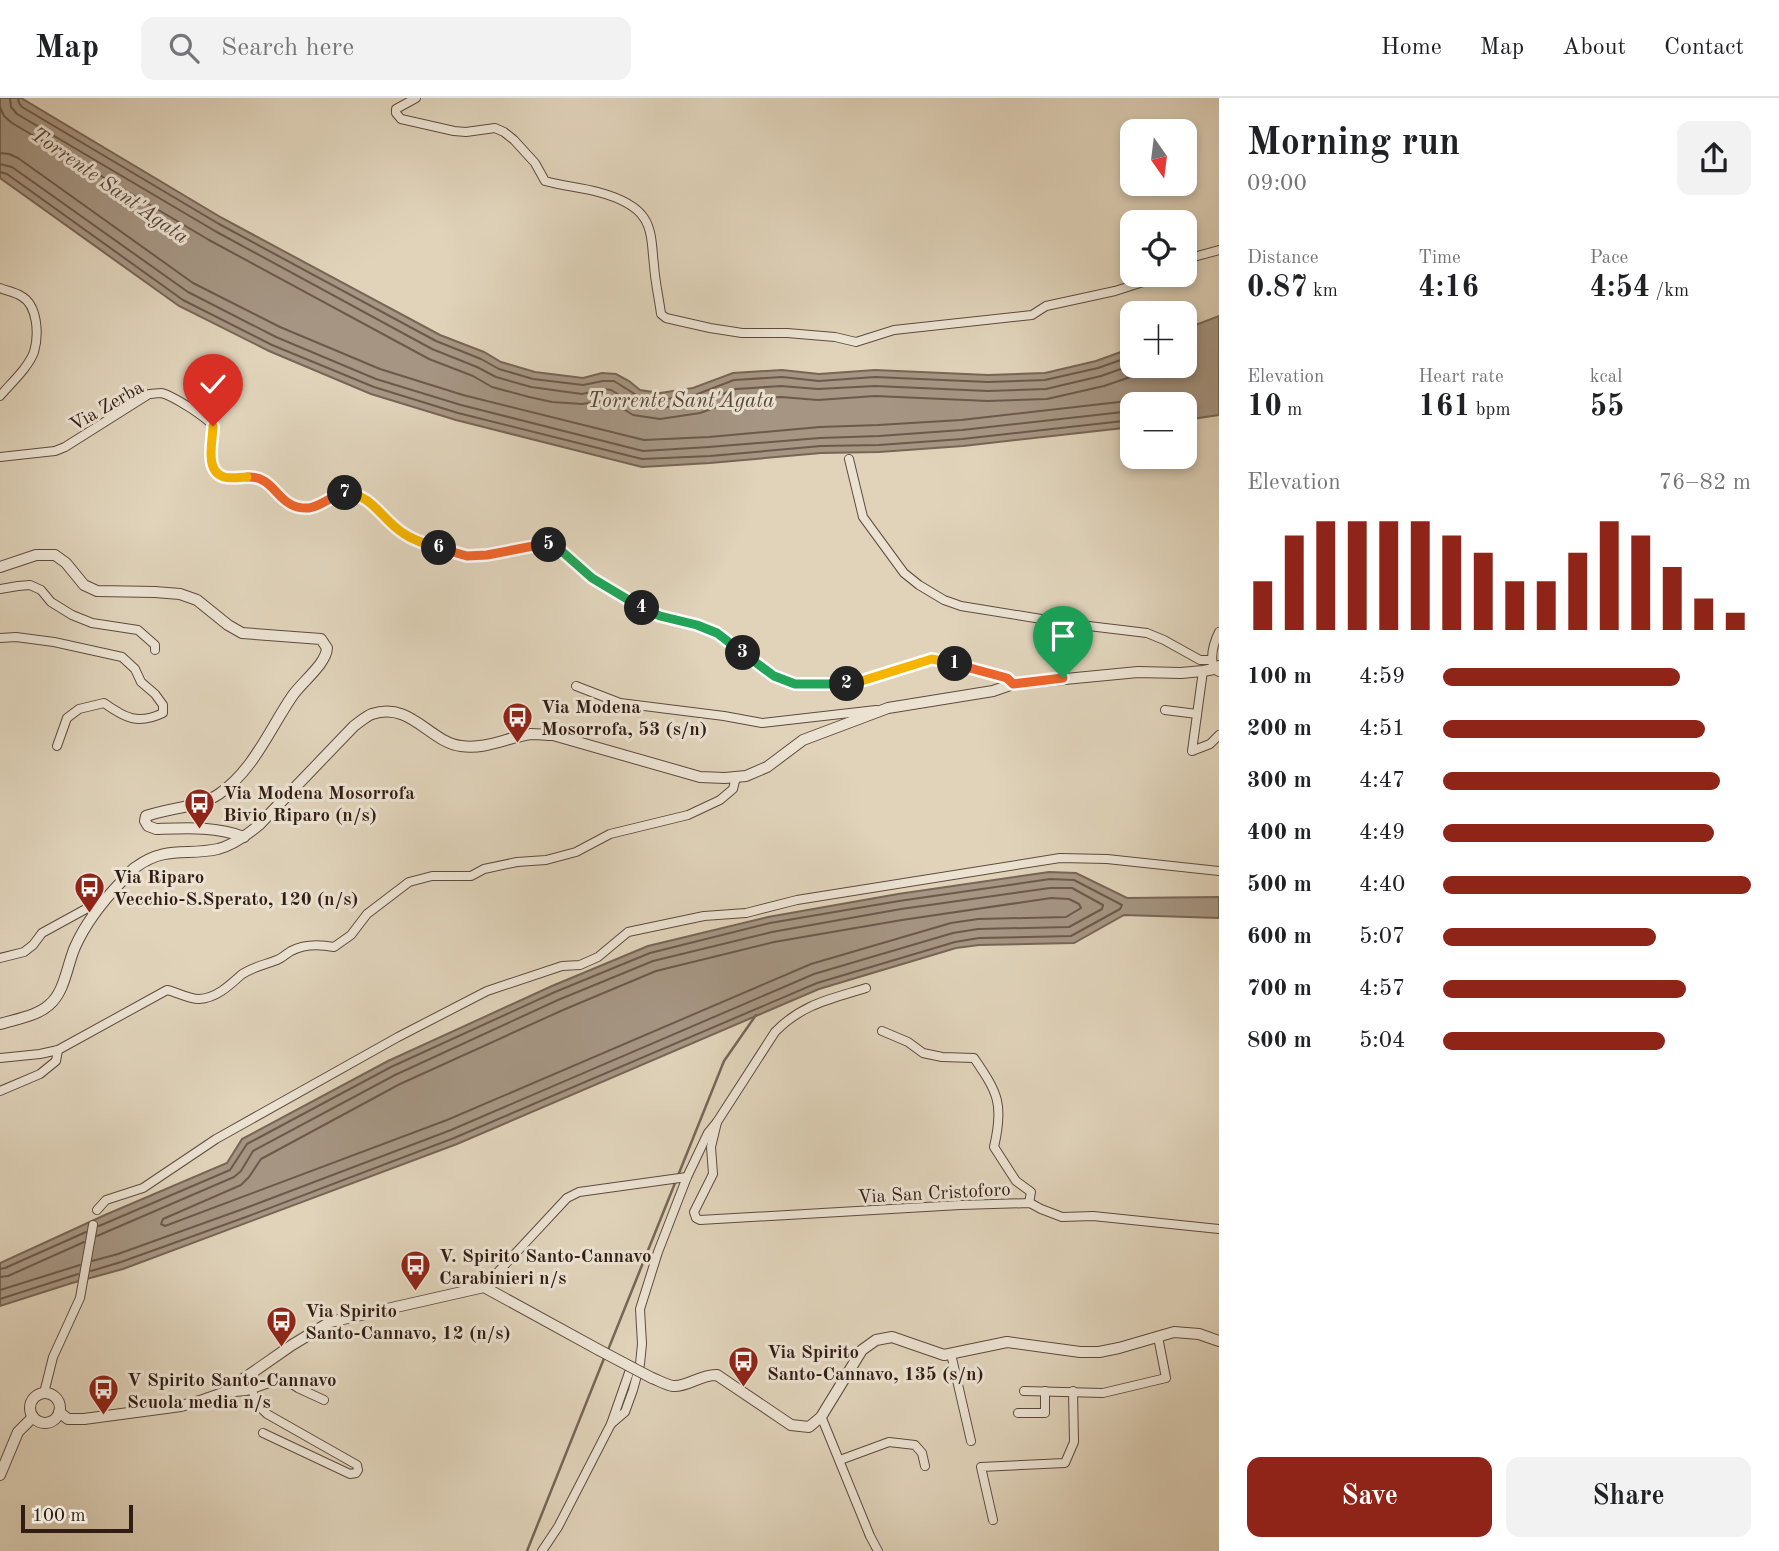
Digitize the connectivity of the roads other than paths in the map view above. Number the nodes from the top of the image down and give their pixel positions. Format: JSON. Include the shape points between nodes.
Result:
{"nodes":[{"id":1,"x":416,"y":98,"type":"edge"},
{"id":2,"x":1219,"y":250,"type":"edge"},
{"id":3,"x":1197,"y":256,"type":"edge"},
{"id":4,"x":1128,"y":287,"type":"edge"},
{"id":5,"x":0,"y":288,"type":"edge"},
{"id":6,"x":0,"y":396,"type":"edge"},
{"id":7,"x":0,"y":457,"type":"edge"},
{"id":8,"x":849,"y":460,"type":"dead end"},
{"id":9,"x":0,"y":567,"type":"edge"},
{"id":10,"x":0,"y":590,"type":"edge"},
{"id":11,"x":1219,"y":632,"type":"edge"},
{"id":12,"x":0,"y":638,"type":"edge"},
{"id":13,"x":155,"y":650,"type":"dead end"},
{"id":14,"x":1213,"y":668,"type":"edge"},
{"id":15,"x":1013,"y":684,"type":"junction"},
{"id":16,"x":576,"y":686,"type":"dead end"},
{"id":17,"x":887,"y":708,"type":"junction"},
{"id":18,"x":1165,"y":710,"type":"dead end"},
{"id":19,"x":1197,"y":714,"type":"junction"},
{"id":20,"x":1219,"y":735,"type":"edge"},
{"id":21,"x":57,"y":746,"type":"dead end"},
{"id":22,"x":736,"y":777,"type":"junction"},
{"id":23,"x":244,"y":837,"type":"junction"},
{"id":24,"x":1219,"y":871,"type":"edge"},
{"id":25,"x":104,"y":899,"type":"junction"},
{"id":26,"x":0,"y":958,"type":"edge"},
{"id":27,"x":866,"y":988,"type":"dead end"},
{"id":28,"x":0,"y":1024,"type":"edge"},
{"id":29,"x":883,"y":1031,"type":"dead end"},
{"id":30,"x":58,"y":1050,"type":"junction"},
{"id":31,"x":0,"y":1058,"type":"edge"},
{"id":32,"x":0,"y":1091,"type":"edge"},
{"id":33,"x":717,"y":1122,"type":"junction"},
{"id":34,"x":684,"y":1178,"type":"junction"},
{"id":35,"x":1029,"y":1203,"type":"junction"},
{"id":36,"x":97,"y":1210,"type":"dead end"},
{"id":37,"x":93,"y":1225,"type":"dead end"},
{"id":38,"x":1219,"y":1229,"type":"edge"},
{"id":39,"x":484,"y":1287,"type":"junction"},
{"id":40,"x":1158,"y":1337,"type":"junction"},
{"id":41,"x":1219,"y":1341,"type":"edge"},
{"id":42,"x":951,"y":1354,"type":"junction"},
{"id":43,"x":631,"y":1367,"type":"junction"},
{"id":44,"x":251,"y":1389,"type":"junction"},
{"id":45,"x":1024,"y":1391,"type":"dead end"},
{"id":46,"x":1045,"y":1391,"type":"junction"},
{"id":47,"x":1073,"y":1391,"type":"junction"},
{"id":48,"x":223,"y":1393,"type":"junction"},
{"id":49,"x":44,"y":1394,"type":"junction"},
{"id":50,"x":324,"y":1400,"type":"dead end"},
{"id":51,"x":60,"y":1412,"type":"junction"},
{"id":52,"x":1018,"y":1413,"type":"dead end"},
{"id":53,"x":821,"y":1416,"type":"junction"},
{"id":54,"x":33,"y":1417,"type":"junction"},
{"id":55,"x":611,"y":1424,"type":"junction"},
{"id":56,"x":263,"y":1433,"type":"dead end"},
{"id":57,"x":971,"y":1441,"type":"dead end"},
{"id":58,"x":839,"y":1460,"type":"junction"},
{"id":59,"x":925,"y":1466,"type":"dead end"},
{"id":60,"x":0,"y":1475,"type":"edge"},
{"id":61,"x":993,"y":1520,"type":"dead end"},
{"id":62,"x":542,"y":1551,"type":"edge"},
{"id":63,"x":878,"y":1551,"type":"edge"}],
"edges":[{"from":1,"to":4,"type":"street","via":[[396,109],[401,119],[454,131],[495,128],[514,140],[545,181],[617,198],[636,210],[647,225],[661,314],[666,318],[742,333],[787,333],[856,342],[894,330],[1032,315],[1046,306]]},
{"from":2,"to":3,"type":"street"},
{"from":5,"to":6,"type":"street","via":[[22,296],[37,319],[34,351]]},
{"from":7,"to":15,"type":"street","name":"Via Zerba","via":[[65,447],[149,394],[160,393],[208,419],[213,426],[211,462],[224,477],[261,478],[285,503],[297,507],[320,505],[347,492],[358,495],[400,532],[467,556],[544,544],[557,547],[592,578],[637,605],[717,633],[774,676],[795,684],[855,683],[932,659],[1007,678]]},
{"from":8,"to":14,"type":"street","via":[[863,517],[904,573],[944,600],[1147,634]]},
{"from":9,"to":23,"type":"street","via":[[36,555],[55,555],[84,585],[97,591],[180,594],[197,600],[242,633],[321,639],[327,656],[294,694],[238,778],[203,802],[157,812],[145,821],[148,827],[221,830]]},
{"from":10,"to":13,"type":"street","via":[[30,585],[72,615],[138,630]]},
{"from":11,"to":14,"type":"street"},
{"from":12,"to":21,"type":"street","via":[[54,642],[122,657],[163,705],[163,713],[149,720],[127,717],[104,703],[79,709],[67,718]]},
{"from":14,"to":15,"type":"street"},
{"from":14,"to":19,"type":"street"},
{"from":15,"to":17,"type":"street"},
{"from":16,"to":17,"type":"street","via":[[620,703],[762,723]]},
{"from":17,"to":22,"type":"street","via":[[803,740],[767,767]]},
{"from":18,"to":19,"type":"street"},
{"from":19,"to":20,"type":"street","via":[[1192,751]]},
{"from":22,"to":23,"type":"street","via":[[700,777],[553,735],[531,734],[478,747],[460,746],[446,742],[410,716],[386,712],[371,714],[354,726]]},
{"from":22,"to":30,"type":"street","via":[[733,789],[720,800],[688,814],[610,834],[576,852],[484,869],[471,876],[409,882],[334,947],[308,945],[293,950],[200,999],[167,990]]},
{"from":23,"to":25,"type":"street","via":[[214,850],[154,856]]},
{"from":24,"to":36,"type":"street","via":[[1060,858],[628,932],[598,957],[487,991],[398,1037],[216,1139],[143,1188],[106,1200]]},
{"from":25,"to":26,"type":"street","via":[[42,933],[24,952]]},
{"from":25,"to":28,"type":"street","via":[[74,949],[58,996],[33,1014]]},
{"from":27,"to":33,"type":"street","via":[[812,1004],[785,1022]]},
{"from":29,"to":35,"type":"street","via":[[923,1053],[974,1058],[993,1085],[998,1102],[1000,1123],[994,1147],[1016,1181],[1031,1192]]},
{"from":30,"to":31,"type":"street"},
{"from":30,"to":32,"type":"street","via":[[56,1061],[40,1074]]},
{"from":33,"to":34,"type":"street"},
{"from":33,"to":35,"type":"street","name":"Via San Cristoforo","via":[[713,1174],[694,1212],[700,1220]]},
{"from":34,"to":39,"type":"street","via":[[587,1190],[567,1198]]},
{"from":34,"to":55,"type":"street","via":[[640,1309],[642,1344],[633,1390],[625,1412]]},
{"from":35,"to":38,"type":"street","name":"Via San Cristoforo","via":[[1062,1217]]},
{"from":37,"to":49,"type":"street","via":[[80,1298],[53,1357]]},
{"from":39,"to":43,"type":"street","bridge":true},
{"from":39,"to":48,"type":"street","via":[[330,1322]]},
{"from":40,"to":41,"type":"street","via":[[1174,1332]]},
{"from":40,"to":42,"type":"street","via":[[1099,1352],[1007,1342]]},
{"from":40,"to":47,"type":"street","via":[[1166,1378],[1103,1393]]},
{"from":42,"to":53,"type":"street","via":[[892,1337],[876,1340],[862,1350]]},
{"from":42,"to":57,"type":"street"},
{"from":43,"to":53,"type":"street","bridge":true,"via":[[672,1386],[717,1374],[791,1425],[809,1427]]},
{"from":43,"to":55,"type":"street"},
{"from":44,"to":48,"type":"street"},
{"from":44,"to":50,"type":"street","via":[[287,1381]]},
{"from":44,"to":56,"type":"street","via":[[267,1414],[357,1465],[358,1470],[350,1474]]},
{"from":45,"to":46,"type":"street"},
{"from":46,"to":47,"type":"street"},
{"from":46,"to":52,"type":"street","via":[[1045,1413]]},
{"from":47,"to":61,"type":"street","via":[[1074,1442],[1065,1463],[981,1467]]},
{"from":48,"to":51,"type":"street","via":[[181,1406],[84,1419],[68,1419]]},
{"from":49,"to":51,"type":"street","via":[[57,1399]]},
{"from":49,"to":54,"type":"street","via":[[33,1399]]},
{"from":51,"to":54,"type":"street","via":[[51,1422]]},
{"from":53,"to":58,"type":"street"},
{"from":54,"to":60,"type":"street","via":[[19,1432]]},
{"from":55,"to":62,"type":"street"},
{"from":58,"to":59,"type":"street","via":[[890,1442],[915,1445]]},
{"from":58,"to":63,"type":"street"}]}
